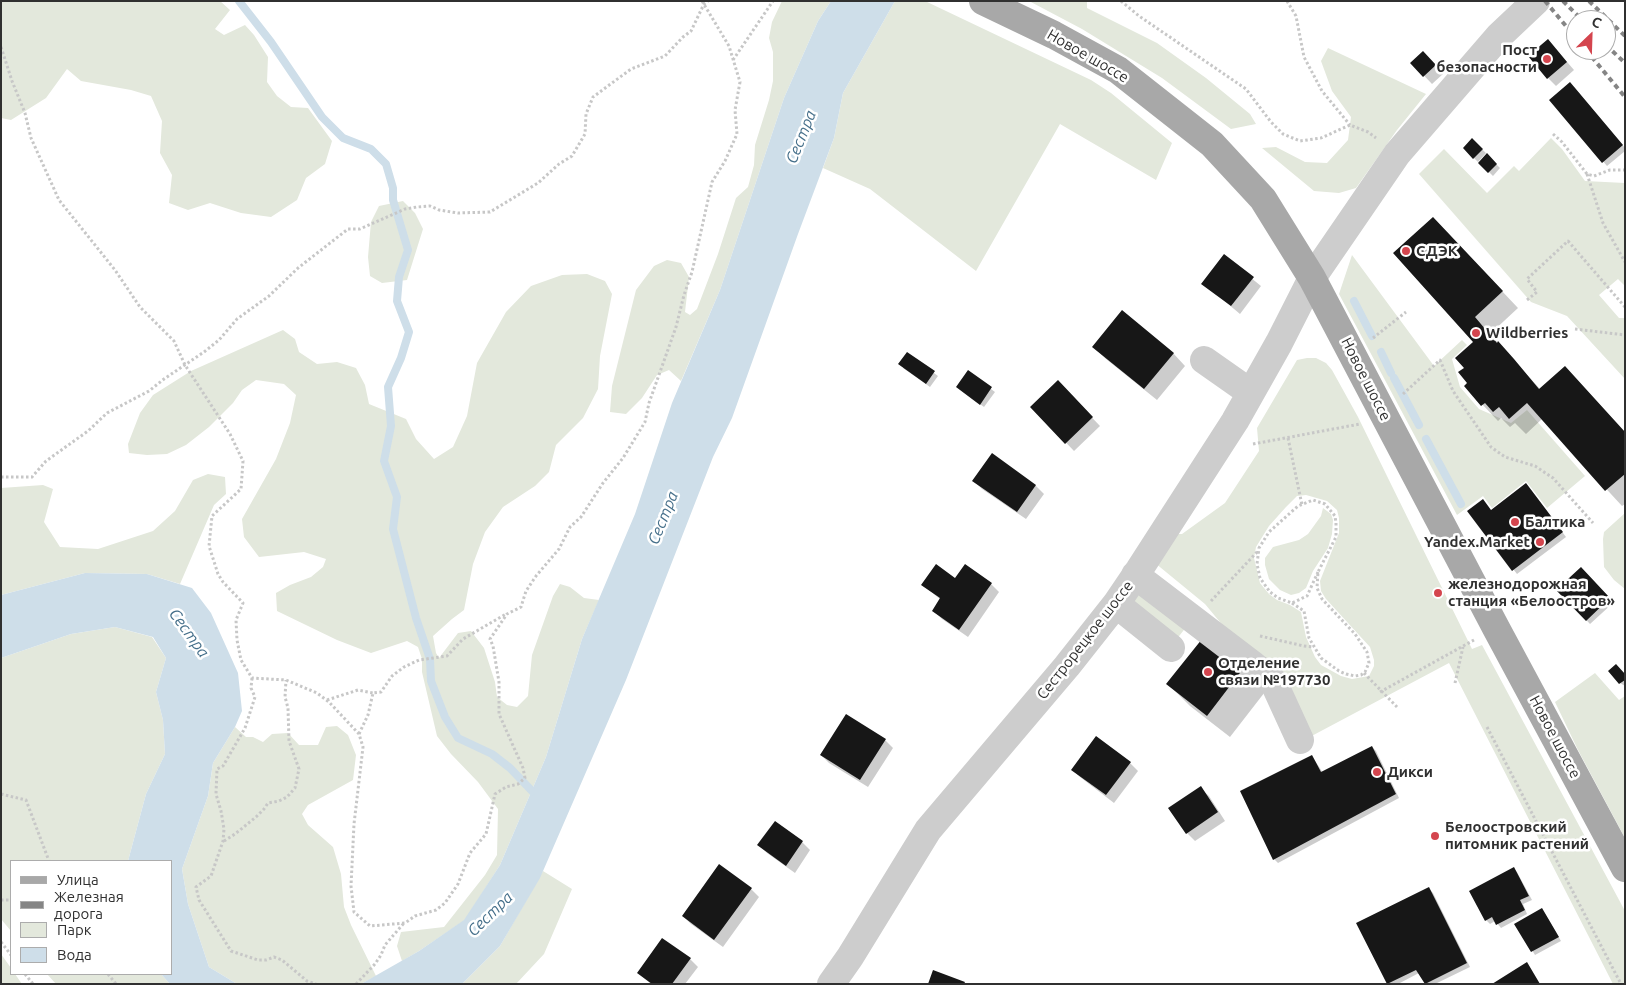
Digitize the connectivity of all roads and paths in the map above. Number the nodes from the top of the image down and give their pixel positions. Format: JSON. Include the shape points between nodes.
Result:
{"nodes":[{"id":1,"x":708,"y":1,"type":"edge"},
{"id":2,"x":772,"y":1,"type":"edge"},
{"id":3,"x":983,"y":1,"type":"edge"},
{"id":4,"x":1121,"y":1,"type":"edge"},
{"id":5,"x":1287,"y":1,"type":"edge"},
{"id":6,"x":1536,"y":1,"type":"edge"},
{"id":7,"x":703,"y":3,"type":"edge"},
{"id":8,"x":1,"y":47,"type":"edge"},
{"id":9,"x":733,"y":60,"type":"junction"},
{"id":10,"x":1350,"y":125,"type":"junction"},
{"id":11,"x":1553,"y":134,"type":"dead end"},
{"id":12,"x":1397,"y":154,"type":"junction"},
{"id":13,"x":1625,"y":170,"type":"edge"},
{"id":14,"x":1587,"y":174,"type":"junction"},
{"id":15,"x":1625,"y":262,"type":"edge"},
{"id":16,"x":1312,"y":278,"type":"junction"},
{"id":17,"x":1527,"y":300,"type":"dead end"},
{"id":18,"x":1625,"y":307,"type":"edge"},
{"id":19,"x":1406,"y":312,"type":"dead end"},
{"id":20,"x":1575,"y":329,"type":"dead end"},
{"id":21,"x":1625,"y":335,"type":"edge"},
{"id":22,"x":1370,"y":342,"type":"dead end"},
{"id":23,"x":1204,"y":360,"type":"dead end"},
{"id":24,"x":185,"y":365,"type":"junction"},
{"id":25,"x":1251,"y":393,"type":"junction"},
{"id":26,"x":1400,"y":397,"type":"dead end"},
{"id":27,"x":1365,"y":423,"type":"dead end"},
{"id":28,"x":1288,"y":438,"type":"junction"},
{"id":29,"x":1252,"y":444,"type":"dead end"},
{"id":30,"x":1,"y":477,"type":"edge"},
{"id":31,"x":1302,"y":505,"type":"junction"},
{"id":32,"x":1593,"y":523,"type":"dead end"},
{"id":33,"x":1259,"y":551,"type":"junction"},
{"id":34,"x":1318,"y":572,"type":"junction"},
{"id":35,"x":1136,"y":576,"type":"junction"},
{"id":36,"x":1292,"y":602,"type":"junction"},
{"id":37,"x":1116,"y":604,"type":"junction"},
{"id":38,"x":507,"y":614,"type":"junction"},
{"id":39,"x":1194,"y":620,"type":"junction"},
{"id":40,"x":1496,"y":628,"type":"junction"},
{"id":41,"x":1463,"y":646,"type":"junction"},
{"id":42,"x":1172,"y":648,"type":"dead end"},
{"id":43,"x":1364,"y":673,"type":"junction"},
{"id":44,"x":252,"y":678,"type":"junction"},
{"id":45,"x":286,"y":680,"type":"junction"},
{"id":46,"x":1455,"y":683,"type":"dead end"},
{"id":47,"x":1380,"y":692,"type":"junction"},
{"id":48,"x":373,"y":693,"type":"junction"},
{"id":49,"x":326,"y":700,"type":"junction"},
{"id":50,"x":1397,"y":708,"type":"dead end"},
{"id":51,"x":1487,"y":727,"type":"dead end"},
{"id":52,"x":359,"y":734,"type":"junction"},
{"id":53,"x":1300,"y":740,"type":"dead end"},
{"id":54,"x":1,"y":794,"type":"edge"},
{"id":55,"x":223,"y":841,"type":"junction"},
{"id":56,"x":49,"y":860,"type":"edge"},
{"id":57,"x":1625,"y":868,"type":"edge"},
{"id":58,"x":405,"y":923,"type":"junction"},
{"id":59,"x":1,"y":942,"type":"edge"},
{"id":60,"x":10,"y":955,"type":"edge"},
{"id":61,"x":316,"y":984,"type":"edge"},
{"id":62,"x":356,"y":984,"type":"edge"},
{"id":63,"x":831,"y":984,"type":"edge"},
{"id":64,"x":1621,"y":984,"type":"edge"}],
"edges":[{"from":1,"to":7,"type":"path"},
{"from":2,"to":9,"type":"path"},
{"from":3,"to":16,"type":"main road","name":"Новое шоссе","via":[[1118,70],[1212,144],[1263,199]]},
{"from":4,"to":10,"type":"path","via":[[1246,89],[1283,134],[1300,141],[1321,138]]},
{"from":5,"to":10,"type":"path","via":[[1296,16],[1304,58],[1322,91]]},
{"from":6,"to":12,"type":"street","name":"Сестрорецкое шоссе","via":[[1499,36]]},
{"from":7,"to":9,"type":"path","via":[[729,46]]},
{"from":7,"to":24,"type":"path","via":[[691,31],[665,56],[631,70],[593,97],[586,114],[585,134],[572,156],[538,183],[490,212],[458,213],[430,206],[417,207],[360,229],[348,229],[237,319],[219,340]]},
{"from":8,"to":24,"type":"path","via":[[31,138],[59,200],[140,307],[174,342]]},
{"from":9,"to":38,"type":"path","via":[[740,82],[735,110],[737,134],[712,182],[692,272],[645,422],[581,517],[570,527],[559,549],[526,590],[521,607]]},
{"from":10,"to":12,"type":"path","via":[[1368,132]]},
{"from":11,"to":14,"type":"path"},
{"from":12,"to":16,"type":"street","name":"Сестрорецкое шоссе"},
{"from":13,"to":14,"type":"path","via":[[1610,170],[1594,176]]},
{"from":14,"to":15,"type":"path","via":[[1603,223]]},
{"from":16,"to":25,"type":"street","name":"Сестрорецкое шоссе"},
{"from":16,"to":40,"type":"main road","name":"Новое шоссе"},
{"from":17,"to":18,"type":"path","via":[[1537,292],[1527,279],[1568,241]]},
{"from":19,"to":22,"type":"path"},
{"from":20,"to":21,"type":"path"},
{"from":23,"to":25,"type":"street"},
{"from":24,"to":30,"type":"path","via":[[150,391],[107,414],[46,461],[32,477]]},
{"from":24,"to":44,"type":"path","via":[[230,434],[243,461],[241,489],[212,516],[209,546],[218,574],[242,603],[236,620],[237,640],[241,660]]},
{"from":25,"to":35,"type":"street","name":"Сестрорецкое шоссе"},
{"from":26,"to":32,"type":"path","via":[[1440,360],[1452,391],[1491,447],[1506,457],[1535,466],[1553,478]]},
{"from":27,"to":28,"type":"path"},
{"from":28,"to":29,"type":"path"},
{"from":28,"to":31,"type":"path"},
{"from":31,"to":33,"type":"path","via":[[1269,532]]},
{"from":31,"to":34,"type":"path","via":[[1314,500],[1325,504],[1335,516],[1336,537]]},
{"from":33,"to":36,"type":"path","via":[[1258,572],[1264,585],[1278,598]]},
{"from":33,"to":39,"type":"path"},
{"from":34,"to":36,"type":"path","via":[[1307,596]]},
{"from":34,"to":43,"type":"path","via":[[1317,588],[1322,599],[1355,634],[1367,652],[1369,663]]},
{"from":35,"to":37,"type":"street","name":"Сестрорецкое шоссе"},
{"from":35,"to":39,"type":"street"},
{"from":36,"to":43,"type":"path","via":[[1304,611],[1309,638],[1321,658],[1346,674]]},
{"from":37,"to":42,"type":"street"},
{"from":37,"to":63,"type":"street","name":"Сестрорецкое шоссе","via":[[928,830]]},
{"from":38,"to":48,"type":"path","via":[[463,639],[447,656],[419,660],[404,667],[392,676],[381,692]]},
{"from":38,"to":58,"type":"path","via":[[490,640],[499,682],[499,714],[520,759],[525,778],[495,794],[486,834],[470,853],[458,884],[445,903]]},
{"from":39,"to":53,"type":"street","via":[[1272,682]]},
{"from":40,"to":41,"type":"path"},
{"from":40,"to":57,"type":"main road","name":"Новое шоссе"},
{"from":41,"to":46,"type":"path"},
{"from":41,"to":47,"type":"path"},
{"from":43,"to":47,"type":"path"},
{"from":44,"to":45,"type":"path"},
{"from":44,"to":55,"type":"path","via":[[251,688],[255,697],[245,728],[223,766],[217,769],[216,794],[223,820]]},
{"from":45,"to":49,"type":"path","via":[[318,692]]},
{"from":45,"to":55,"type":"path","via":[[289,741],[299,769],[295,788],[287,797],[268,803],[256,817]]},
{"from":47,"to":50,"type":"path"},
{"from":48,"to":49,"type":"path","via":[[358,690]]},
{"from":48,"to":52,"type":"path"},
{"from":49,"to":52,"type":"path"},
{"from":51,"to":64,"type":"path"},
{"from":52,"to":58,"type":"path","via":[[362,747],[351,886],[354,912],[370,926]]},
{"from":54,"to":56,"type":"path","via":[[26,800]]},
{"from":55,"to":61,"type":"path","via":[[211,876],[196,887],[199,900],[221,936],[231,951],[258,960],[274,957],[282,960],[307,981]]},
{"from":58,"to":62,"type":"path"},
{"from":59,"to":60,"type":"path"}]}
